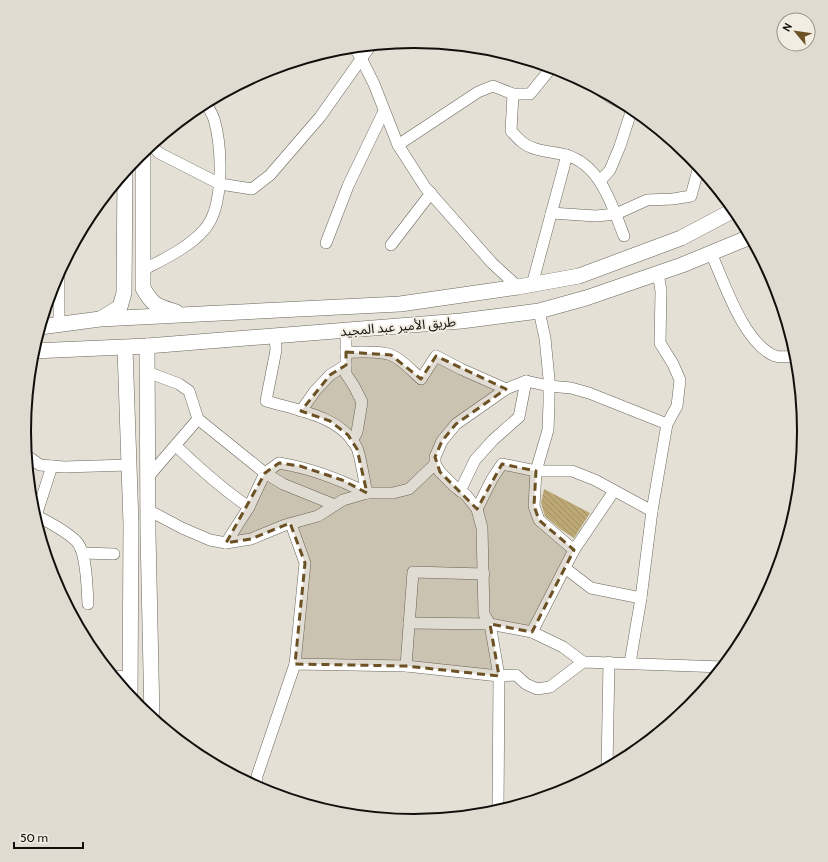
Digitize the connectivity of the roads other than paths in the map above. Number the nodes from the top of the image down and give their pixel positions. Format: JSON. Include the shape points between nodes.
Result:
{"nodes":[{"id":1,"x":367,"y":51,"type":"edge"},
{"id":2,"x":357,"y":52,"type":"edge"},
{"id":3,"x":361,"y":58,"type":"junction"},
{"id":4,"x":548,"y":72,"type":"edge"},
{"id":5,"x":513,"y":94,"type":"junction"},
{"id":6,"x":209,"y":108,"type":"edge"},
{"id":7,"x":384,"y":111,"type":"junction"},
{"id":8,"x":632,"y":116,"type":"edge"},
{"id":9,"x":398,"y":145,"type":"junction"},
{"id":10,"x":155,"y":149,"type":"edge"},
{"id":11,"x":566,"y":155,"type":"junction"},
{"id":12,"x":144,"y":159,"type":"edge"},
{"id":13,"x":697,"y":173,"type":"edge"},
{"id":14,"x":125,"y":179,"type":"edge"},
{"id":15,"x":600,"y":181,"type":"junction"},
{"id":16,"x":220,"y":184,"type":"junction"},
{"id":17,"x":430,"y":193,"type":"junction"},
{"id":18,"x":551,"y":213,"type":"junction"},
{"id":19,"x":728,"y":213,"type":"edge"},
{"id":20,"x":616,"y":214,"type":"junction"},
{"id":21,"x":624,"y":236,"type":"dead end"},
{"id":22,"x":745,"y":239,"type":"edge"},
{"id":23,"x":326,"y":243,"type":"dead end"},
{"id":24,"x":391,"y":245,"type":"dead end"},
{"id":25,"x":711,"y":253,"type":"junction"},
{"id":26,"x":143,"y":270,"type":"junction"},
{"id":27,"x":658,"y":273,"type":"junction"},
{"id":28,"x":525,"y":286,"type":"junction"},
{"id":29,"x":59,"y":287,"type":"edge"},
{"id":30,"x":539,"y":311,"type":"junction"},
{"id":31,"x":185,"y":314,"type":"junction"},
{"id":32,"x":100,"y":319,"type":"junction"},
{"id":33,"x":59,"y":325,"type":"junction"},
{"id":34,"x":46,"y":326,"type":"edge"},
{"id":35,"x":346,"y":330,"type":"junction"},
{"id":36,"x":275,"y":336,"type":"junction"},
{"id":37,"x":147,"y":346,"type":"junction"},
{"id":38,"x":125,"y":348,"type":"junction"},
{"id":39,"x":40,"y":350,"type":"edge"},
{"id":40,"x":346,"y":352,"type":"junction"},
{"id":41,"x":790,"y":356,"type":"edge"},
{"id":42,"x":346,"y":365,"type":"junction"},
{"id":43,"x":147,"y":372,"type":"junction"},
{"id":44,"x":526,"y":381,"type":"junction"},
{"id":45,"x":549,"y":386,"type":"junction"},
{"id":46,"x":506,"y":389,"type":"junction"},
{"id":47,"x":301,"y":411,"type":"junction"},
{"id":48,"x":198,"y":419,"type":"junction"},
{"id":49,"x":667,"y":424,"type":"junction"},
{"id":50,"x":352,"y":441,"type":"junction"},
{"id":51,"x":176,"y":446,"type":"junction"},
{"id":52,"x":32,"y":459,"type":"edge"},
{"id":53,"x":435,"y":464,"type":"junction"},
{"id":54,"x":129,"y":465,"type":"junction"},
{"id":55,"x":52,"y":466,"type":"junction"},
{"id":56,"x":536,"y":471,"type":"junction"},
{"id":57,"x":265,"y":473,"type":"junction"},
{"id":58,"x":148,"y":477,"type":"junction"},
{"id":59,"x":460,"y":491,"type":"junction"},
{"id":60,"x":614,"y":491,"type":"junction"},
{"id":61,"x":367,"y":493,"type":"junction"},
{"id":62,"x":335,"y":505,"type":"junction"},
{"id":63,"x":249,"y":507,"type":"junction"},
{"id":64,"x":39,"y":509,"type":"edge"},
{"id":65,"x":477,"y":509,"type":"junction"},
{"id":66,"x":148,"y":510,"type":"junction"},
{"id":67,"x":652,"y":511,"type":"junction"},
{"id":68,"x":41,"y":520,"type":"edge"},
{"id":69,"x":291,"y":524,"type":"junction"},
{"id":70,"x":226,"y":543,"type":"junction"},
{"id":71,"x":574,"y":550,"type":"junction"},
{"id":72,"x":83,"y":553,"type":"junction"},
{"id":73,"x":114,"y":554,"type":"dead end"},
{"id":74,"x":565,"y":568,"type":"junction"},
{"id":75,"x":484,"y":574,"type":"junction"},
{"id":76,"x":641,"y":598,"type":"junction"},
{"id":77,"x":88,"y":604,"type":"dead end"},
{"id":78,"x":409,"y":623,"type":"junction"},
{"id":79,"x":490,"y":624,"type":"junction"},
{"id":80,"x":532,"y":632,"type":"junction"},
{"id":81,"x":583,"y":662,"type":"junction"},
{"id":82,"x":609,"y":662,"type":"junction"},
{"id":83,"x":630,"y":663,"type":"junction"},
{"id":84,"x":295,"y":664,"type":"junction"},
{"id":85,"x":406,"y":666,"type":"junction"},
{"id":86,"x":716,"y":667,"type":"edge"},
{"id":87,"x":120,"y":676,"type":"edge"},
{"id":88,"x":499,"y":676,"type":"junction"},
{"id":89,"x":130,"y":677,"type":"junction"},
{"id":90,"x":130,"y":688,"type":"edge"},
{"id":91,"x":152,"y":710,"type":"edge"},
{"id":92,"x":609,"y":760,"type":"edge"},
{"id":93,"x":257,"y":780,"type":"edge"},
{"id":94,"x":498,"y":805,"type":"edge"}],
"edges":[{"from":1,"to":3,"type":"street"},
{"from":2,"to":3,"type":"street"},
{"from":3,"to":7,"type":"street"},
{"from":3,"to":16,"type":"street","via":[[320,117],[270,176],[252,189]]},
{"from":4,"to":5,"type":"street","via":[[530,94]]},
{"from":5,"to":9,"type":"street","via":[[493,86],[478,92]]},
{"from":5,"to":11,"type":"street","via":[[511,131],[522,143],[539,150]]},
{"from":6,"to":16,"type":"street","via":[[214,117],[219,145]]},
{"from":7,"to":9,"type":"street"},
{"from":7,"to":23,"type":"street","via":[[348,186]]},
{"from":8,"to":15,"type":"street","via":[[610,170]]},
{"from":9,"to":17,"type":"street"},
{"from":10,"to":16,"type":"street"},
{"from":11,"to":15,"type":"street","via":[[584,164]]},
{"from":11,"to":18,"type":"street"},
{"from":12,"to":26,"type":"main road"},
{"from":13,"to":20,"type":"street","via":[[691,196],[647,200]]},
{"from":14,"to":32,"type":"main road","via":[[124,293],[120,307]]},
{"from":15,"to":20,"type":"street"},
{"from":16,"to":26,"type":"street","via":[[214,214],[205,230],[192,241]]},
{"from":17,"to":24,"type":"street"},
{"from":17,"to":28,"type":"street","via":[[492,263]]},
{"from":18,"to":20,"type":"street","via":[[596,216]]},
{"from":18,"to":28,"type":"street"},
{"from":19,"to":28,"type":"main road","name":"طريق الأمير عبد المجيد","via":[[681,238],[580,276]]},
{"from":20,"to":21,"type":"street"},
{"from":22,"to":25,"type":"main road","name":"طريق الأمير عبد المجيد"},
{"from":25,"to":27,"type":"main road","name":"طريق الأمير عبد المجيد"},
{"from":25,"to":41,"type":"street","via":[[741,321],[760,348],[776,357]]},
{"from":26,"to":31,"type":"main road","via":[[143,288],[150,301]]},
{"from":27,"to":30,"type":"main road","name":"طريق الأمير عبد المجيد"},
{"from":27,"to":49,"type":"street","via":[[661,291],[660,343],[680,380],[677,406]]},
{"from":28,"to":31,"type":"main road","name":"طريق الأمير عبد المجيد","via":[[400,304]]},
{"from":29,"to":33,"type":"street"},
{"from":30,"to":35,"type":"main road","name":"طريق الأمير عبد المجيد","via":[[460,321]]},
{"from":30,"to":45,"type":"street","via":[[546,338]]},
{"from":31,"to":32,"type":"main road","name":"طريق الأمير عبد المجيد"},
{"from":32,"to":33,"type":"main road","name":"طريق الأمير عبد المجيد"},
{"from":33,"to":34,"type":"main road","name":"طريق الأمير عبد المجيد"},
{"from":35,"to":36,"type":"main road","name":"طريق الأمير عبد المجيد"},
{"from":35,"to":40,"type":"street"},
{"from":36,"to":37,"type":"main road","name":"طريق الأمير عبد المجيد"},
{"from":36,"to":47,"type":"street","via":[[276,350],[266,401]]},
{"from":37,"to":38,"type":"main road","name":"طريق الأمير عبد المجيد"},
{"from":37,"to":43,"type":"main road"},
{"from":38,"to":39,"type":"main road","name":"طريق الأمير عبد المجيد"},
{"from":38,"to":54,"type":"main road"},
{"from":40,"to":42,"type":"street"},
{"from":40,"to":46,"type":"street","via":[[391,355],[421,379],[436,356]]},
{"from":42,"to":47,"type":"street","via":[[330,375]]},
{"from":42,"to":50,"type":"street","via":[[346,374],[362,402],[357,432]]},
{"from":43,"to":48,"type":"street","via":[[179,384],[189,391]]},
{"from":43,"to":58,"type":"main road"},
{"from":44,"to":45,"type":"street"},
{"from":44,"to":46,"type":"street"},
{"from":44,"to":59,"type":"street","via":[[519,417],[475,460]]},
{"from":45,"to":49,"type":"street","via":[[571,388]]},
{"from":45,"to":56,"type":"street","via":[[548,430]]},
{"from":46,"to":53,"type":"street","via":[[456,424],[442,441],[435,457]]},
{"from":47,"to":50,"type":"street","via":[[330,421]]},
{"from":48,"to":51,"type":"street"},
{"from":48,"to":57,"type":"street"},
{"from":49,"to":67,"type":"street"},
{"from":50,"to":61,"type":"street","via":[[357,449]]},
{"from":51,"to":58,"type":"street"},
{"from":51,"to":63,"type":"street","via":[[228,494]]},
{"from":52,"to":55,"type":"street","via":[[40,465]]},
{"from":53,"to":59,"type":"street"},
{"from":53,"to":61,"type":"street","via":[[409,489],[393,494]]},
{"from":54,"to":55,"type":"street"},
{"from":54,"to":89,"type":"main road"},
{"from":55,"to":64,"type":"street"},
{"from":56,"to":60,"type":"street","via":[[572,471]]},
{"from":56,"to":65,"type":"street","via":[[502,464]]},
{"from":56,"to":71,"type":"street","via":[[534,506],[539,520]]},
{"from":57,"to":61,"type":"street","via":[[279,464],[300,466],[342,480]]},
{"from":57,"to":62,"type":"street","via":[[283,484]]},
{"from":57,"to":63,"type":"street"},
{"from":58,"to":66,"type":"main road"},
{"from":59,"to":65,"type":"street"},
{"from":60,"to":67,"type":"street"},
{"from":60,"to":71,"type":"street"},
{"from":61,"to":62,"type":"street"},
{"from":62,"to":69,"type":"street","via":[[318,516]]},
{"from":63,"to":70,"type":"street"},
{"from":65,"to":75,"type":"street","via":[[482,528]]},
{"from":66,"to":70,"type":"street","via":[[210,540]]},
{"from":66,"to":91,"type":"main road"},
{"from":67,"to":76,"type":"street"},
{"from":68,"to":72,"type":"street","via":[[77,541]]},
{"from":69,"to":70,"type":"street","via":[[251,539]]},
{"from":69,"to":84,"type":"street","via":[[305,563]]},
{"from":71,"to":74,"type":"street"},
{"from":72,"to":73,"type":"street"},
{"from":72,"to":77,"type":"street"},
{"from":74,"to":76,"type":"street","via":[[591,588]]},
{"from":74,"to":80,"type":"street"},
{"from":75,"to":78,"type":"street","via":[[413,572]]},
{"from":75,"to":79,"type":"street","via":[[484,614]]},
{"from":76,"to":83,"type":"street"},
{"from":78,"to":79,"type":"street"},
{"from":78,"to":85,"type":"street"},
{"from":79,"to":80,"type":"street"},
{"from":79,"to":88,"type":"street"},
{"from":80,"to":81,"type":"street","via":[[563,646]]},
{"from":81,"to":82,"type":"street"},
{"from":81,"to":88,"type":"street","via":[[550,687],[538,689],[526,684],[516,675]]},
{"from":82,"to":83,"type":"street"},
{"from":82,"to":92,"type":"street"},
{"from":83,"to":86,"type":"street"},
{"from":84,"to":85,"type":"street"},
{"from":84,"to":93,"type":"street"},
{"from":85,"to":88,"type":"street"},
{"from":87,"to":89,"type":"street"},
{"from":88,"to":94,"type":"street"},
{"from":89,"to":90,"type":"main road"}]}
